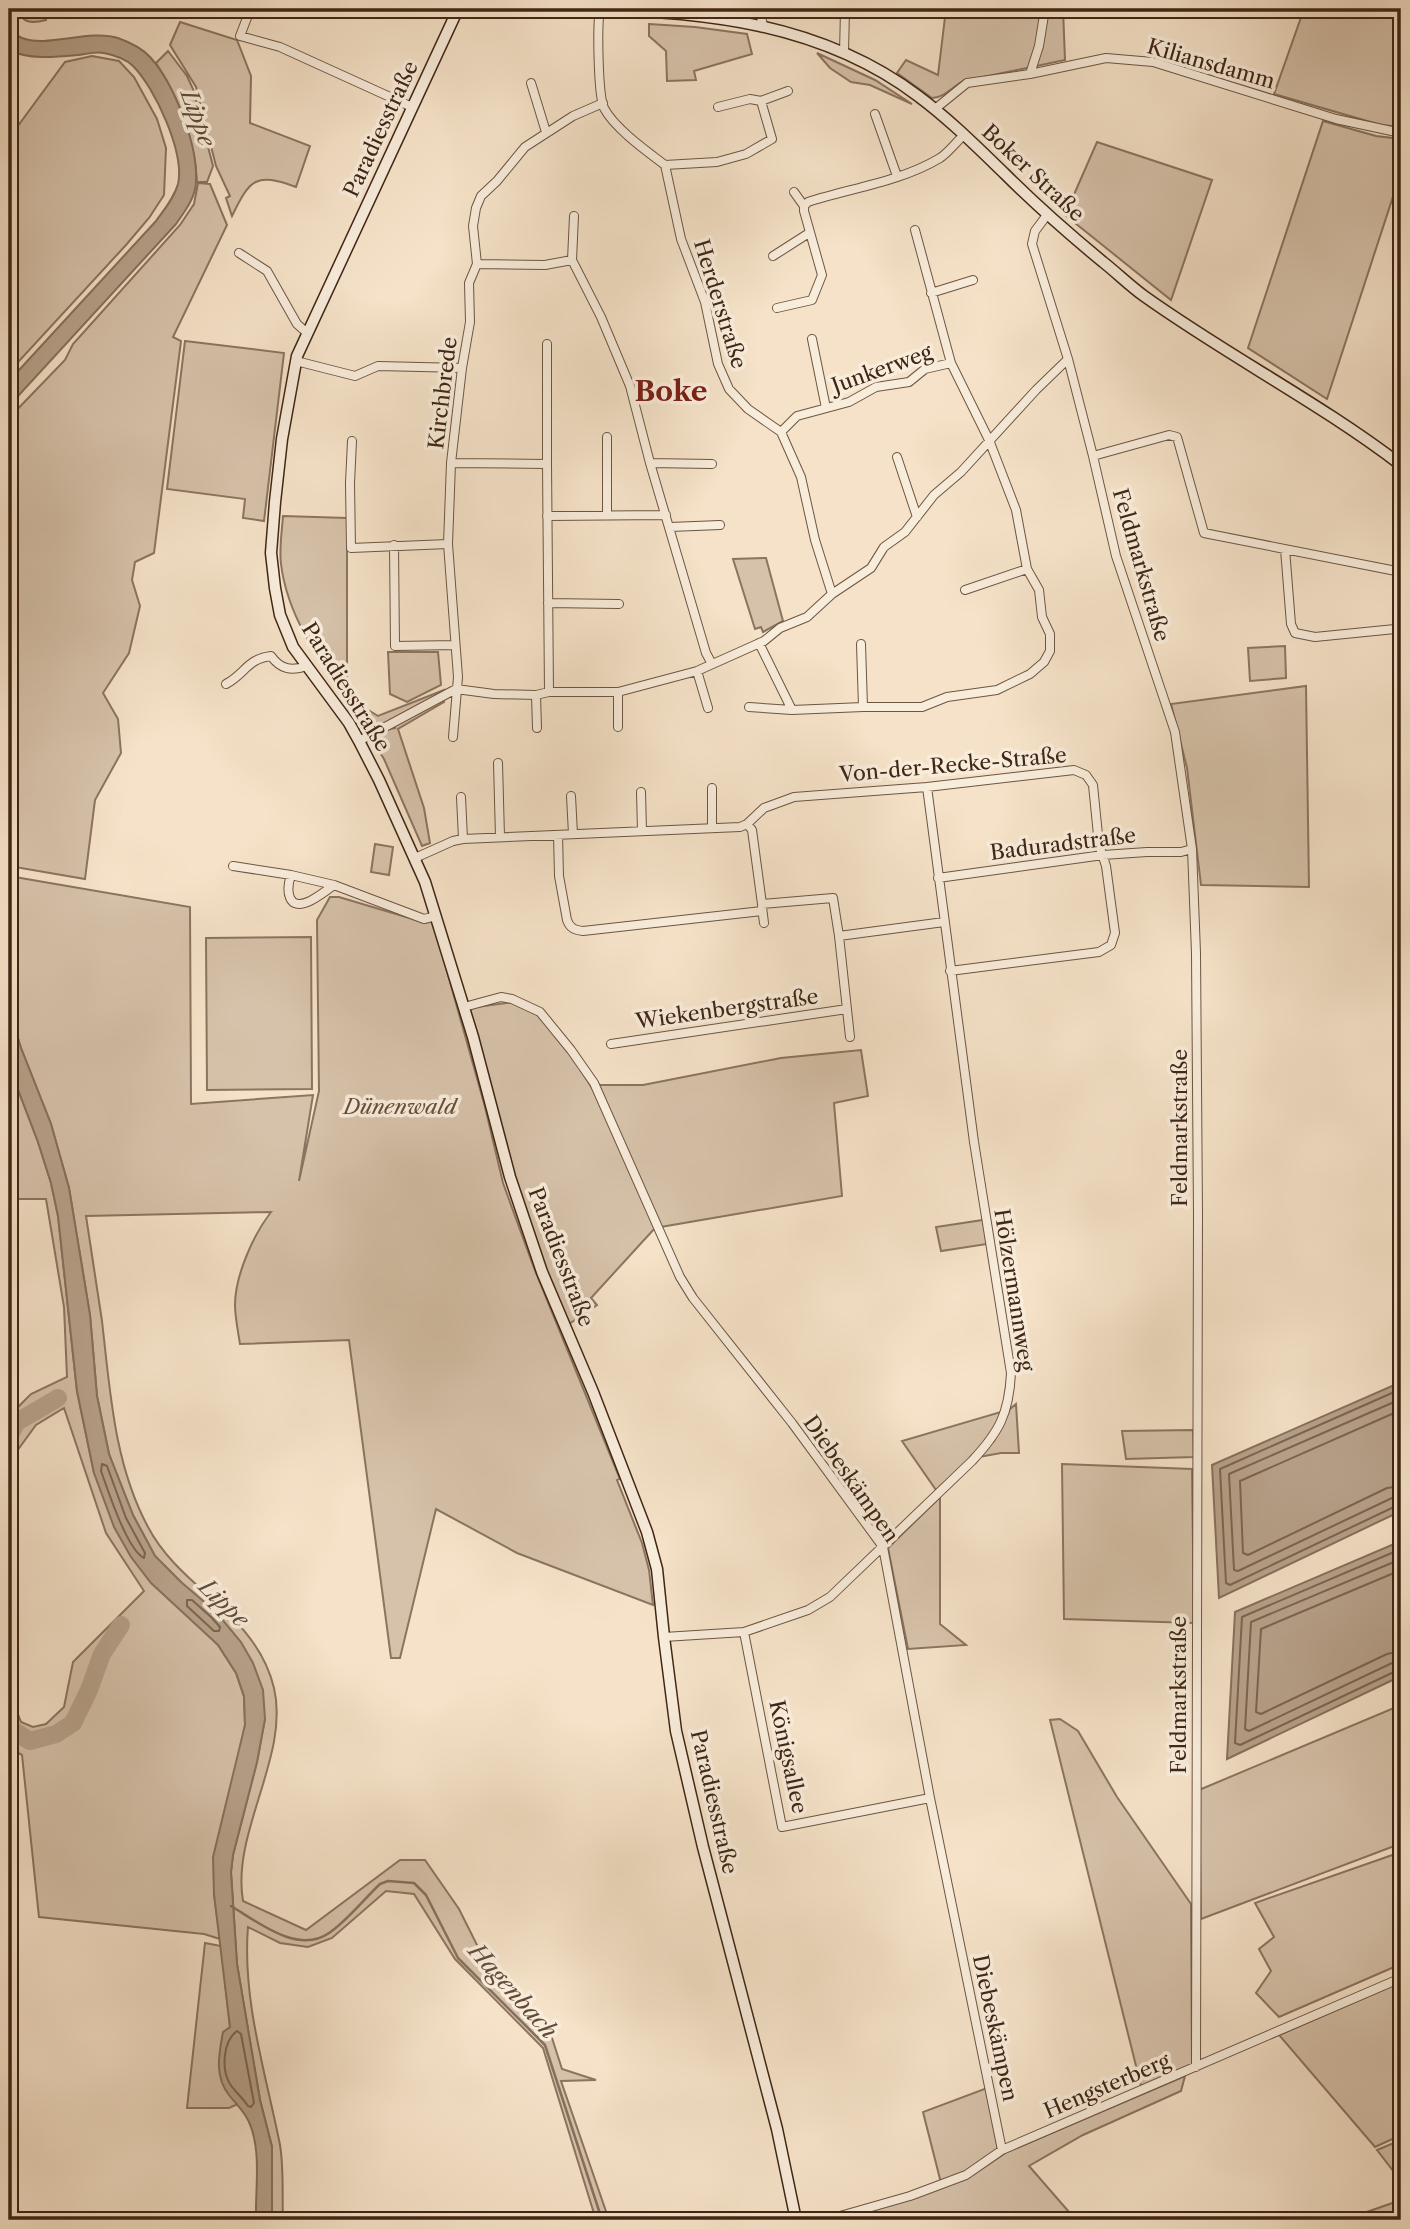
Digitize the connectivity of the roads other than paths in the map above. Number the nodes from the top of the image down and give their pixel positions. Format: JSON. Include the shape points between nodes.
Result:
{"nodes":[{"id":1,"x":464,"y":9,"type":"edge"},
{"id":2,"x":585,"y":9,"type":"edge"},
{"id":3,"x":600,"y":9,"type":"edge"},
{"id":4,"x":760,"y":9,"type":"edge"},
{"id":5,"x":845,"y":9,"type":"edge"},
{"id":6,"x":1045,"y":9,"type":"edge"},
{"id":7,"x":250,"y":10,"type":"edge"},
{"id":8,"x":457,"y":13,"type":"edge"},
{"id":9,"x":763,"y":25,"type":"junction"},
{"id":10,"x":844,"y":53,"type":"junction"},
{"id":11,"x":1030,"y":74,"type":"junction"},
{"id":12,"x":531,"y":83,"type":"dead end"},
{"id":13,"x":789,"y":91,"type":"dead end"},
{"id":14,"x":761,"y":101,"type":"junction"},
{"id":15,"x":603,"y":103,"type":"junction"},
{"id":16,"x":412,"y":107,"type":"junction"},
{"id":17,"x":718,"y":107,"type":"dead end"},
{"id":18,"x":935,"y":109,"type":"junction"},
{"id":19,"x":875,"y":114,"type":"dead end"},
{"id":20,"x":547,"y":132,"type":"junction"},
{"id":21,"x":1401,"y":133,"type":"edge"},
{"id":22,"x":964,"y":135,"type":"junction"},
{"id":23,"x":665,"y":165,"type":"junction"},
{"id":24,"x":897,"y":176,"type":"junction"},
{"id":25,"x":794,"y":192,"type":"dead end"},
{"id":26,"x":804,"y":206,"type":"junction"},
{"id":27,"x":1047,"y":215,"type":"junction"},
{"id":28,"x":574,"y":216,"type":"dead end"},
{"id":29,"x":915,"y":230,"type":"dead end"},
{"id":30,"x":809,"y":233,"type":"junction"},
{"id":31,"x":240,"y":253,"type":"dead end"},
{"id":32,"x":773,"y":256,"type":"dead end"},
{"id":33,"x":572,"y":260,"type":"junction"},
{"id":34,"x":477,"y":264,"type":"junction"},
{"id":35,"x":973,"y":280,"type":"dead end"},
{"id":36,"x":931,"y":293,"type":"junction"},
{"id":37,"x":776,"y":308,"type":"dead end"},
{"id":38,"x":306,"y":332,"type":"junction"},
{"id":39,"x":811,"y":339,"type":"dead end"},
{"id":40,"x":547,"y":344,"type":"dead end"},
{"id":41,"x":1068,"y":359,"type":"junction"},
{"id":42,"x":296,"y":360,"type":"junction"},
{"id":43,"x":951,"y":363,"type":"junction"},
{"id":44,"x":462,"y":368,"type":"junction"},
{"id":45,"x":826,"y":408,"type":"junction"},
{"id":46,"x":781,"y":432,"type":"junction"},
{"id":47,"x":607,"y":438,"type":"dead end"},
{"id":48,"x":989,"y":440,"type":"junction"},
{"id":49,"x":352,"y":441,"type":"dead end"},
{"id":50,"x":1093,"y":456,"type":"junction"},
{"id":51,"x":897,"y":457,"type":"dead end"},
{"id":52,"x":452,"y":463,"type":"junction"},
{"id":53,"x":650,"y":463,"type":"junction"},
{"id":54,"x":547,"y":464,"type":"junction"},
{"id":55,"x":712,"y":464,"type":"dead end"},
{"id":56,"x":1401,"y":465,"type":"edge"},
{"id":57,"x":607,"y":515,"type":"junction"},
{"id":58,"x":666,"y":515,"type":"junction"},
{"id":59,"x":547,"y":516,"type":"junction"},
{"id":60,"x":916,"y":517,"type":"junction"},
{"id":61,"x":720,"y":525,"type":"dead end"},
{"id":62,"x":670,"y":527,"type":"junction"},
{"id":63,"x":448,"y":544,"type":"junction"},
{"id":64,"x":394,"y":545,"type":"junction"},
{"id":65,"x":1285,"y":549,"type":"junction"},
{"id":66,"x":1027,"y":569,"type":"junction"},
{"id":67,"x":1401,"y":572,"type":"edge"},
{"id":68,"x":965,"y":590,"type":"dead end"},
{"id":69,"x":832,"y":594,"type":"junction"},
{"id":70,"x":548,"y":603,"type":"junction"},
{"id":71,"x":619,"y":604,"type":"dead end"},
{"id":72,"x":1401,"y":624,"type":"edge"},
{"id":73,"x":759,"y":643,"type":"junction"},
{"id":74,"x":861,"y":644,"type":"dead end"},
{"id":75,"x":455,"y":645,"type":"junction"},
{"id":76,"x":712,"y":664,"type":"junction"},
{"id":77,"x":307,"y":666,"type":"junction"},
{"id":78,"x":697,"y":671,"type":"junction"},
{"id":79,"x":226,"y":684,"type":"dead end"},
{"id":80,"x":456,"y":690,"type":"junction"},
{"id":81,"x":549,"y":692,"type":"junction"},
{"id":82,"x":618,"y":692,"type":"junction"},
{"id":83,"x":536,"y":695,"type":"junction"},
{"id":84,"x":749,"y":707,"type":"dead end"},
{"id":85,"x":863,"y":707,"type":"junction"},
{"id":86,"x":708,"y":708,"type":"dead end"},
{"id":87,"x":792,"y":710,"type":"junction"},
{"id":88,"x":618,"y":727,"type":"dead end"},
{"id":89,"x":537,"y":728,"type":"dead end"},
{"id":90,"x":453,"y":737,"type":"dead end"},
{"id":91,"x":359,"y":741,"type":"junction"},
{"id":92,"x":498,"y":763,"type":"dead end"},
{"id":93,"x":927,"y":787,"type":"junction"},
{"id":94,"x":712,"y":788,"type":"dead end"},
{"id":95,"x":641,"y":792,"type":"dead end"},
{"id":96,"x":571,"y":796,"type":"dead end"},
{"id":97,"x":461,"y":797,"type":"dead end"},
{"id":98,"x":747,"y":824,"type":"junction"},
{"id":99,"x":712,"y":828,"type":"junction"},
{"id":100,"x":642,"y":831,"type":"junction"},
{"id":101,"x":573,"y":834,"type":"junction"},
{"id":102,"x":558,"y":835,"type":"junction"},
{"id":103,"x":500,"y":837,"type":"junction"},
{"id":104,"x":463,"y":839,"type":"junction"},
{"id":105,"x":1192,"y":849,"type":"junction"},
{"id":106,"x":1103,"y":855,"type":"junction"},
{"id":107,"x":415,"y":858,"type":"junction"},
{"id":108,"x":233,"y":866,"type":"dead end"},
{"id":109,"x":291,"y":875,"type":"junction"},
{"id":110,"x":938,"y":878,"type":"junction"},
{"id":111,"x":334,"y":886,"type":"junction"},
{"id":112,"x":762,"y":907,"type":"junction"},
{"id":113,"x":436,"y":916,"type":"junction"},
{"id":114,"x":944,"y":922,"type":"junction"},
{"id":115,"x":764,"y":923,"type":"dead end"},
{"id":116,"x":839,"y":936,"type":"junction"},
{"id":117,"x":950,"y":971,"type":"junction"},
{"id":118,"x":464,"y":1007,"type":"junction"},
{"id":119,"x":847,"y":1009,"type":"junction"},
{"id":120,"x":850,"y":1037,"type":"dead end"},
{"id":121,"x":611,"y":1044,"type":"dead end"},
{"id":122,"x":883,"y":1547,"type":"junction"},
{"id":123,"x":744,"y":1632,"type":"junction"},
{"id":124,"x":664,"y":1637,"type":"junction"},
{"id":125,"x":930,"y":1798,"type":"junction"},
{"id":126,"x":1401,"y":1978,"type":"edge"},
{"id":127,"x":1196,"y":2067,"type":"junction"},
{"id":128,"x":1002,"y":2150,"type":"junction"},
{"id":129,"x":796,"y":2220,"type":"edge"},
{"id":130,"x":826,"y":2220,"type":"edge"}],
"edges":[{"from":1,"to":8,"type":"main road","name":"Paradiesstraße"},
{"from":2,"to":3,"type":"main road","name":"Boker Straße"},
{"from":3,"to":9,"type":"main road","name":"Boker Straße"},
{"from":3,"to":15,"type":"street"},
{"from":4,"to":9,"type":"street"},
{"from":5,"to":10,"type":"street"},
{"from":6,"to":11,"type":"street"},
{"from":7,"to":16,"type":"street","via":[[240,36],[280,47]]},
{"from":8,"to":16,"type":"main road","name":"Paradiesstraße"},
{"from":9,"to":10,"type":"main road","name":"Boker Straße"},
{"from":10,"to":18,"type":"main road","name":"Boker Straße","via":[[893,78]]},
{"from":11,"to":18,"type":"street","name":"Kiliansdamm","via":[[967,83]]},
{"from":11,"to":21,"type":"street","name":"Kiliansdamm","via":[[1106,58],[1153,62],[1336,119]]},
{"from":12,"to":20,"type":"street"},
{"from":13,"to":14,"type":"street"},
{"from":14,"to":17,"type":"street","via":[[750,99]]},
{"from":14,"to":23,"type":"street","via":[[772,139],[717,162]]},
{"from":15,"to":20,"type":"street","name":"Kirchbrede"},
{"from":15,"to":23,"type":"street","via":[[631,139]]},
{"from":16,"to":38,"type":"main road","name":"Paradiesstraße"},
{"from":18,"to":22,"type":"main road","name":"Boker Straße"},
{"from":19,"to":24,"type":"street"},
{"from":20,"to":34,"type":"street","name":"Kirchbrede","via":[[525,147],[481,196],[473,226]]},
{"from":22,"to":24,"type":"street","via":[[940,157]]},
{"from":22,"to":27,"type":"main road","name":"Boker Straße"},
{"from":23,"to":46,"type":"street","name":"Herderstraße","via":[[681,239],[705,302],[718,364],[729,389]]},
{"from":24,"to":26,"type":"street"},
{"from":25,"to":26,"type":"street"},
{"from":26,"to":30,"type":"street"},
{"from":27,"to":41,"type":"street","name":"Feldmarkstraße","via":[[1032,244]]},
{"from":27,"to":56,"type":"main road","name":"Boker Straße","via":[[1142,295],[1348,426]]},
{"from":28,"to":33,"type":"street"},
{"from":29,"to":36,"type":"street"},
{"from":30,"to":32,"type":"street"},
{"from":30,"to":37,"type":"street","via":[[822,275],[812,300]]},
{"from":31,"to":38,"type":"street","via":[[267,271]]},
{"from":33,"to":34,"type":"street","via":[[545,265]]},
{"from":33,"to":53,"type":"street","via":[[623,366]]},
{"from":34,"to":44,"type":"street","name":"Kirchbrede","via":[[469,284],[470,322]]},
{"from":35,"to":36,"type":"street"},
{"from":36,"to":43,"type":"street"},
{"from":38,"to":42,"type":"main road","name":"Paradiesstraße"},
{"from":39,"to":45,"type":"street","name":"Junkerweg"},
{"from":40,"to":54,"type":"street"},
{"from":41,"to":48,"type":"street"},
{"from":41,"to":50,"type":"street","name":"Feldmarkstraße"},
{"from":42,"to":44,"type":"street","via":[[355,376],[378,366]]},
{"from":42,"to":77,"type":"main road","name":"Paradiesstraße","via":[[279,461],[271,553],[280,615]]},
{"from":43,"to":45,"type":"street","name":"Junkerweg","via":[[925,369],[909,382],[876,387]]},
{"from":43,"to":48,"type":"street"},
{"from":44,"to":52,"type":"street","name":"Kirchbrede"},
{"from":45,"to":46,"type":"street","name":"Junkerweg","via":[[797,416]]},
{"from":46,"to":69,"type":"street","via":[[800,477]]},
{"from":47,"to":57,"type":"street"},
{"from":48,"to":60,"type":"street"},
{"from":48,"to":66,"type":"street","via":[[1016,510]]},
{"from":49,"to":64,"type":"street","via":[[351,548]]},
{"from":50,"to":65,"type":"street","via":[[1169,435],[1177,437],[1204,533]]},
{"from":50,"to":105,"type":"street","name":"Feldmarkstraße","via":[[1116,556],[1175,732]]},
{"from":51,"to":60,"type":"street"},
{"from":52,"to":54,"type":"street"},
{"from":52,"to":63,"type":"street","name":"Kirchbrede"},
{"from":53,"to":55,"type":"street"},
{"from":53,"to":58,"type":"street"},
{"from":54,"to":59,"type":"street"},
{"from":57,"to":58,"type":"street"},
{"from":57,"to":59,"type":"street"},
{"from":58,"to":62,"type":"street"},
{"from":59,"to":70,"type":"street"},
{"from":60,"to":69,"type":"street","via":[[884,547],[871,568]]},
{"from":61,"to":62,"type":"street"},
{"from":62,"to":76,"type":"street"},
{"from":63,"to":64,"type":"street"},
{"from":63,"to":75,"type":"street","name":"Kirchbrede"},
{"from":64,"to":75,"type":"street","via":[[395,646]]},
{"from":65,"to":67,"type":"street"},
{"from":65,"to":72,"type":"street","via":[[1295,633],[1315,637],[1395,629]]},
{"from":66,"to":68,"type":"street"},
{"from":66,"to":85,"type":"street","via":[[1040,590],[1051,652],[1030,674],[997,690],[947,697],[922,707]]},
{"from":69,"to":73,"type":"street","via":[[807,617]]},
{"from":70,"to":71,"type":"street"},
{"from":70,"to":81,"type":"street"},
{"from":73,"to":76,"type":"street"},
{"from":73,"to":87,"type":"street"},
{"from":74,"to":85,"type":"street"},
{"from":75,"to":80,"type":"street","name":"Kirchbrede"},
{"from":76,"to":78,"type":"street"},
{"from":77,"to":79,"type":"street","via":[[295,670],[281,666],[271,656],[260,658]]},
{"from":77,"to":91,"type":"main road","name":"Paradiesstraße"},
{"from":78,"to":82,"type":"street"},
{"from":78,"to":86,"type":"street"},
{"from":80,"to":83,"type":"street"},
{"from":80,"to":90,"type":"street","name":"Kirchbrede"},
{"from":80,"to":91,"type":"street"},
{"from":81,"to":82,"type":"street"},
{"from":81,"to":83,"type":"street"},
{"from":82,"to":88,"type":"street"},
{"from":83,"to":89,"type":"street"},
{"from":84,"to":87,"type":"street"},
{"from":85,"to":87,"type":"street"},
{"from":91,"to":107,"type":"main road","name":"Paradiesstraße"},
{"from":92,"to":103,"type":"street"},
{"from":93,"to":98,"type":"street","name":"Von-der-Recke-Straße","via":[[794,797],[764,808]]},
{"from":93,"to":106,"type":"street","name":"Von-der-Recke-Straße","via":[[1080,771],[1093,785]]},
{"from":93,"to":110,"type":"street","name":"Hölzermannweg"},
{"from":94,"to":99,"type":"street"},
{"from":95,"to":100,"type":"street"},
{"from":96,"to":101,"type":"street"},
{"from":97,"to":104,"type":"street"},
{"from":98,"to":99,"type":"street","name":"Von-der-Recke-Straße"},
{"from":98,"to":112,"type":"street","via":[[752,830]]},
{"from":99,"to":100,"type":"street","name":"Von-der-Recke-Straße"},
{"from":100,"to":101,"type":"street","name":"Von-der-Recke-Straße"},
{"from":101,"to":102,"type":"street","name":"Von-der-Recke-Straße"},
{"from":102,"to":103,"type":"street","name":"Von-der-Recke-Straße"},
{"from":102,"to":112,"type":"street","via":[[559,876],[570,926],[575,930]]},
{"from":103,"to":104,"type":"street","name":"Von-der-Recke-Straße"},
{"from":104,"to":107,"type":"street","name":"Von-der-Recke-Straße"},
{"from":105,"to":106,"type":"street","name":"Baduradstraße"},
{"from":105,"to":127,"type":"street","name":"Feldmarkstraße","via":[[1198,1186]]},
{"from":106,"to":110,"type":"street","name":"Baduradstraße"},
{"from":106,"to":117,"type":"street","via":[[1115,933],[1111,945],[1099,952]]},
{"from":107,"to":113,"type":"main road","name":"Paradiesstraße"},
{"from":108,"to":109,"type":"street"},
{"from":109,"to":111,"type":"street"},
{"from":109,"to":111,"type":"street","via":[[287,893],[296,902],[310,901]]},
{"from":110,"to":114,"type":"street","name":"Hölzermannweg"},
{"from":111,"to":113,"type":"street","via":[[424,919]]},
{"from":112,"to":115,"type":"street"},
{"from":112,"to":116,"type":"street","name":"Wiekenbergstraße","via":[[833,898]]},
{"from":113,"to":118,"type":"main road","name":"Paradiesstraße"},
{"from":114,"to":116,"type":"street"},
{"from":114,"to":117,"type":"street","name":"Hölzermannweg"},
{"from":116,"to":119,"type":"street","name":"Wiekenbergstraße"},
{"from":117,"to":122,"type":"street","name":"Hölzermannweg","via":[[1011,1373],[1010,1392],[993,1439]]},
{"from":118,"to":122,"type":"street","name":"Diebeskämpen","via":[[512,999],[540,1012],[571,1050],[594,1083],[680,1277]]},
{"from":118,"to":124,"type":"main road","name":"Paradiesstraße","via":[[510,1177],[542,1272],[647,1532],[657,1569]]},
{"from":119,"to":120,"type":"street","name":"Wiekenbergstraße"},
{"from":119,"to":121,"type":"street","name":"Wiekenbergstraße"},
{"from":122,"to":123,"type":"street","name":"Hölzermannweg","via":[[830,1597],[808,1611]]},
{"from":122,"to":125,"type":"street","name":"Diebeskämpen"},
{"from":123,"to":124,"type":"street","name":"Hölzermannweg"},
{"from":123,"to":125,"type":"street","name":"Königsallee","via":[[782,1827]]},
{"from":124,"to":129,"type":"main road","name":"Paradiesstraße","via":[[676,1731]]},
{"from":125,"to":128,"type":"street","name":"Diebeskämpen"},
{"from":126,"to":127,"type":"street","name":"Hengsterberg"},
{"from":127,"to":128,"type":"street","name":"Hengsterberg"},
{"from":128,"to":130,"type":"street","name":"Hengsterberg","via":[[966,2175]]}]}
